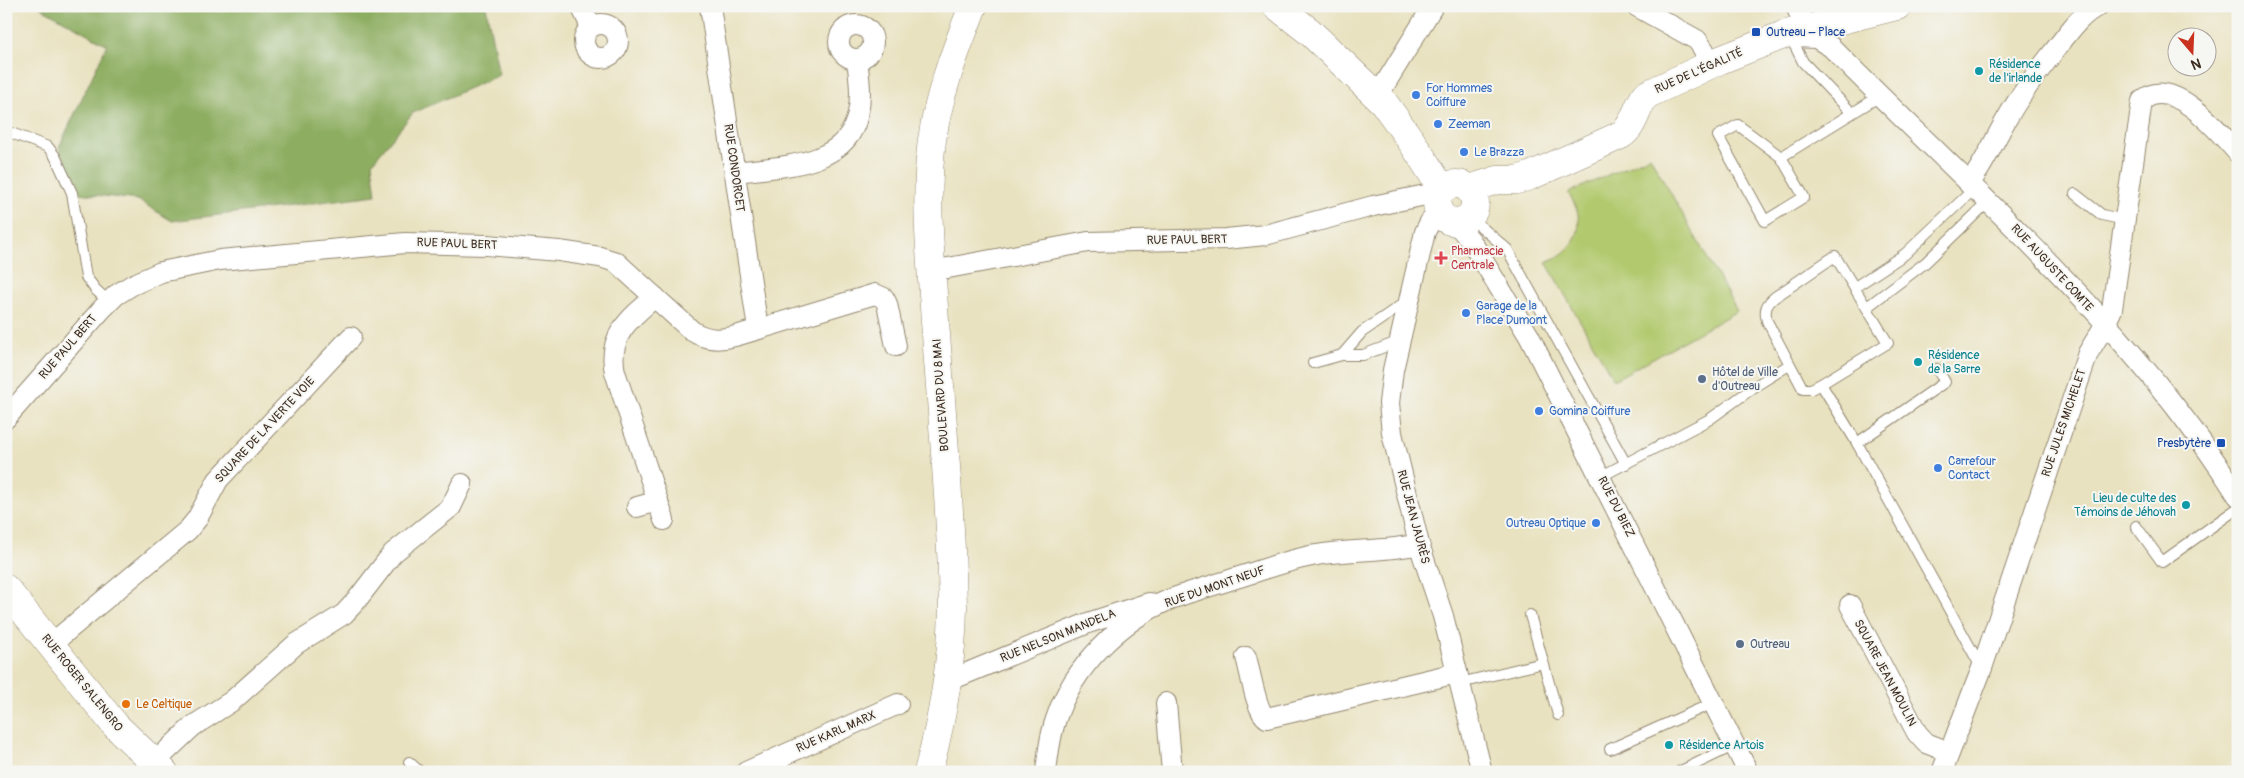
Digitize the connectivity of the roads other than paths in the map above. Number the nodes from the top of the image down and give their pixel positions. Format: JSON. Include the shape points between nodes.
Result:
{"nodes":[{"id":1,"x":581,"y":6,"type":"edge"},
{"id":2,"x":710,"y":6,"type":"edge"},
{"id":3,"x":1277,"y":6,"type":"edge"},
{"id":4,"x":1433,"y":6,"type":"edge"},
{"id":5,"x":1636,"y":6,"type":"edge"},
{"id":6,"x":1897,"y":6,"type":"edge"},
{"id":7,"x":2098,"y":6,"type":"edge"},
{"id":8,"x":972,"y":11,"type":"edge"},
{"id":9,"x":1854,"y":17,"type":"junction"},
{"id":10,"x":1793,"y":23,"type":"edge"},
{"id":11,"x":591,"y":27,"type":"dead end"},
{"id":12,"x":857,"y":58,"type":"dead end"},
{"id":13,"x":1844,"y":60,"type":"junction"},
{"id":14,"x":1707,"y":66,"type":"junction"},
{"id":15,"x":1880,"y":96,"type":"junction"},
{"id":16,"x":1377,"y":97,"type":"junction"},
{"id":17,"x":1852,"y":113,"type":"junction"},
{"id":18,"x":6,"y":131,"type":"edge"},
{"id":19,"x":2236,"y":147,"type":"edge"},
{"id":20,"x":1781,"y":157,"type":"junction"},
{"id":21,"x":735,"y":172,"type":"junction"},
{"id":22,"x":1977,"y":191,"type":"junction"},
{"id":23,"x":2075,"y":194,"type":"dead end"},
{"id":24,"x":1453,"y":202,"type":"junction"},
{"id":25,"x":2125,"y":220,"type":"junction"},
{"id":26,"x":932,"y":272,"type":"junction"},
{"id":27,"x":1855,"y":287,"type":"junction"},
{"id":28,"x":655,"y":297,"type":"junction"},
{"id":29,"x":1410,"y":300,"type":"junction"},
{"id":30,"x":109,"y":302,"type":"junction"},
{"id":31,"x":1866,"y":306,"type":"junction"},
{"id":32,"x":2105,"y":325,"type":"junction"},
{"id":33,"x":758,"y":329,"type":"junction"},
{"id":34,"x":351,"y":337,"type":"dead end"},
{"id":35,"x":1400,"y":340,"type":"junction"},
{"id":36,"x":896,"y":346,"type":"dead end"},
{"id":37,"x":1342,"y":354,"type":"junction"},
{"id":38,"x":1312,"y":362,"type":"dead end"},
{"id":39,"x":1789,"y":365,"type":"junction"},
{"id":40,"x":1937,"y":369,"type":"dead end"},
{"id":41,"x":1821,"y":384,"type":"junction"},
{"id":42,"x":6,"y":418,"type":"edge"},
{"id":43,"x":1857,"y":443,"type":"junction"},
{"id":44,"x":1626,"y":464,"type":"junction"},
{"id":45,"x":1600,"y":477,"type":"junction"},
{"id":46,"x":462,"y":484,"type":"dead end"},
{"id":47,"x":2238,"y":496,"type":"edge"},
{"id":48,"x":637,"y":507,"type":"dead end"},
{"id":49,"x":2238,"y":508,"type":"edge"},
{"id":50,"x":2136,"y":526,"type":"dead end"},
{"id":51,"x":1419,"y":544,"type":"junction"},
{"id":52,"x":6,"y":589,"type":"edge"},
{"id":53,"x":1170,"y":600,"type":"junction"},
{"id":54,"x":1850,"y":606,"type":"dead end"},
{"id":55,"x":1530,"y":615,"type":"dead end"},
{"id":56,"x":50,"y":644,"type":"junction"},
{"id":57,"x":1246,"y":657,"type":"dead end"},
{"id":58,"x":1543,"y":663,"type":"junction"},
{"id":59,"x":1982,"y":668,"type":"junction"},
{"id":60,"x":1458,"y":678,"type":"junction"},
{"id":61,"x":948,"y":681,"type":"junction"},
{"id":62,"x":1166,"y":703,"type":"dead end"},
{"id":63,"x":1713,"y":703,"type":"junction"},
{"id":64,"x":898,"y":704,"type":"dead end"},
{"id":65,"x":1558,"y":715,"type":"dead end"},
{"id":66,"x":1734,"y":745,"type":"junction"},
{"id":67,"x":1610,"y":749,"type":"dead end"},
{"id":68,"x":1949,"y":752,"type":"junction"},
{"id":69,"x":409,"y":762,"type":"dead end"},
{"id":70,"x":783,"y":764,"type":"edge"},
{"id":71,"x":159,"y":767,"type":"edge"},
{"id":72,"x":420,"y":772,"type":"edge"},
{"id":73,"x":746,"y":772,"type":"edge"},
{"id":74,"x":928,"y":772,"type":"edge"},
{"id":75,"x":1046,"y":772,"type":"edge"},
{"id":76,"x":1172,"y":772,"type":"edge"},
{"id":77,"x":1482,"y":772,"type":"edge"},
{"id":78,"x":1679,"y":772,"type":"edge"},
{"id":79,"x":1748,"y":772,"type":"edge"},
{"id":80,"x":1942,"y":772,"type":"edge"}],
"edges":[{"from":1,"to":11,"type":"street"},
{"from":2,"to":21,"type":"street","name":"RUE CONDORCET"},
{"from":3,"to":16,"type":"street","via":[[1310,32]]},
{"from":4,"to":16,"type":"street"},
{"from":5,"to":14,"type":"street","via":[[1697,40],[1704,50]]},
{"from":6,"to":9,"type":"street","name":"RUE DE L'ÉGALITÉ"},
{"from":7,"to":22,"type":"street","via":[[2075,24],[2009,115],[1982,168]]},
{"from":8,"to":26,"type":"street","name":"BOULEVARD DU 8 MAI","via":[[942,93],[932,139],[928,182]]},
{"from":9,"to":10,"type":"street","name":"RUE DE L'ÉGALITÉ"},
{"from":9,"to":13,"type":"street","via":[[1838,31]]},
{"from":10,"to":13,"type":"street","name":"RUE AUGUSTE COMTE","via":[[1831,46]]},
{"from":10,"to":14,"type":"street","name":"RUE DE L'ÉGALITÉ"},
{"from":10,"to":17,"type":"lane","via":[[1803,62]]},
{"from":12,"to":21,"type":"street","via":[[858,114],[852,131],[840,146],[809,161]]},
{"from":13,"to":15,"type":"street","name":"RUE AUGUSTE COMTE"},
{"from":14,"to":24,"type":"street","name":"RUE DE L'ÉGALITÉ","via":[[1646,95],[1630,127],[1621,135],[1524,178],[1502,179]]},
{"from":15,"to":17,"type":"lane"},
{"from":15,"to":22,"type":"street","name":"RUE AUGUSTE COMTE"},
{"from":16,"to":24,"type":"street","via":[[1394,116]]},
{"from":17,"to":20,"type":"lane"},
{"from":18,"to":30,"type":"lane","via":[[48,147],[55,156],[72,193],[86,276]]},
{"from":19,"to":25,"type":"street","name":"RUE JULES MICHELET","via":[[2198,111],[2176,99],[2156,95],[2146,98],[2141,104]]},
{"from":20,"to":20,"type":"lane","via":[[1738,125],[1718,136],[1765,221],[1804,197]]},
{"from":21,"to":33,"type":"street","name":"RUE CONDORCET"},
{"from":22,"to":27,"type":"lane","via":[[1905,254]]},
{"from":22,"to":31,"type":"lane","via":[[1925,264]]},
{"from":22,"to":32,"type":"street","name":"RUE AUGUSTE COMTE"},
{"from":23,"to":25,"type":"lane","via":[[2097,212]]},
{"from":24,"to":26,"type":"street","name":"RUE PAUL BERT","via":[[1373,206],[1265,235],[1088,242]]},
{"from":24,"to":29,"type":"street","name":"RUE JEAN JAURÈS","via":[[1425,232]]},
{"from":24,"to":44,"type":"lane","via":[[1507,249]]},
{"from":24,"to":45,"type":"street","name":"RUE DU BIEZ","via":[[1474,247],[1529,336]]},
{"from":25,"to":32,"type":"street","name":"RUE JULES MICHELET","via":[[2114,301]]},
{"from":26,"to":61,"type":"street","name":"BOULEVARD DU 8 MAI","via":[[953,592]]},
{"from":27,"to":31,"type":"lane"},
{"from":27,"to":39,"type":"lane","via":[[1834,256],[1768,304],[1767,321]]},
{"from":28,"to":30,"type":"street","name":"RUE PAUL BERT","via":[[616,262],[600,257],[523,247],[419,242],[236,258],[184,266],[139,281]]},
{"from":28,"to":33,"type":"street","name":"RUE PAUL BERT","via":[[692,331],[704,337],[722,339]]},
{"from":28,"to":48,"type":"street","via":[[626,324],[616,341],[613,356],[615,372],[661,510]]},
{"from":29,"to":35,"type":"street","name":"RUE JEAN JAURÈS"},
{"from":29,"to":37,"type":"lane","via":[[1362,332]]},
{"from":30,"to":42,"type":"street","name":"RUE PAUL BERT"},
{"from":31,"to":41,"type":"lane","via":[[1888,342]]},
{"from":32,"to":47,"type":"street","name":"RUE AUGUSTE COMTE","via":[[2187,422]]},
{"from":32,"to":59,"type":"street","name":"RUE JULES MICHELET","via":[[2088,353]]},
{"from":33,"to":36,"type":"street","name":"RUE PAUL BERT","via":[[874,294],[884,298],[887,304]]},
{"from":34,"to":56,"type":"street","name":"SQUARE DE LA VERTE VOIE","via":[[221,476],[188,530]]},
{"from":35,"to":37,"type":"lane","via":[[1363,355]]},
{"from":35,"to":51,"type":"street","name":"RUE JEAN JAURÈS","via":[[1390,390],[1389,418]]},
{"from":37,"to":38,"type":"lane"},
{"from":39,"to":41,"type":"lane","via":[[1803,389]]},
{"from":39,"to":44,"type":"lane","via":[[1710,419]]},
{"from":40,"to":43,"type":"lane","via":[[1945,382]]},
{"from":41,"to":43,"type":"lane"},
{"from":43,"to":59,"type":"lane"},
{"from":44,"to":45,"type":"lane"},
{"from":45,"to":63,"type":"street","name":"RUE DU BIEZ"},
{"from":46,"to":71,"type":"street","via":[[451,507],[393,553],[344,614],[296,644],[232,702],[193,726]]},
{"from":49,"to":50,"type":"lane","via":[[2162,562]]},
{"from":51,"to":53,"type":"street","name":"RUE DU MONT NEUF","via":[[1309,556]]},
{"from":51,"to":60,"type":"street","name":"RUE JEAN JAURÈS","via":[[1444,616]]},
{"from":52,"to":56,"type":"street","name":"RUE ROGER SALENGRO"},
{"from":53,"to":61,"type":"street","name":"RUE NELSON MANDELA","via":[[1115,613]]},
{"from":53,"to":75,"type":"street","name":"RUE DU MONT NEUF","via":[[1126,626],[1082,670],[1056,719]]},
{"from":54,"to":68,"type":"street","name":"SQUARE JEAN MOULIN","via":[[1917,733],[1926,742]]},
{"from":55,"to":58,"type":"lane"},
{"from":56,"to":71,"type":"street","name":"RUE ROGER SALENGRO","via":[[115,725]]},
{"from":57,"to":60,"type":"street","via":[[1263,716],[1268,718]]},
{"from":58,"to":60,"type":"lane"},
{"from":58,"to":65,"type":"lane"},
{"from":59,"to":68,"type":"street","name":"RUE JULES MICHELET"},
{"from":60,"to":77,"type":"street","name":"RUE JEAN JAURÈS"},
{"from":61,"to":74,"type":"street","name":"BOULEVARD DU 8 MAI"},
{"from":62,"to":76,"type":"street"},
{"from":63,"to":66,"type":"street","name":"RUE DU BIEZ"},
{"from":63,"to":67,"type":"lane"},
{"from":64,"to":70,"type":"street","name":"RUE KARL MARX"},
{"from":66,"to":78,"type":"lane"},
{"from":66,"to":79,"type":"street","name":"RUE DU BIEZ"},
{"from":68,"to":80,"type":"street","name":"RUE JULES MICHELET"},
{"from":69,"to":72,"type":"lane"},
{"from":70,"to":73,"type":"street","name":"RUE KARL MARX"}]}
